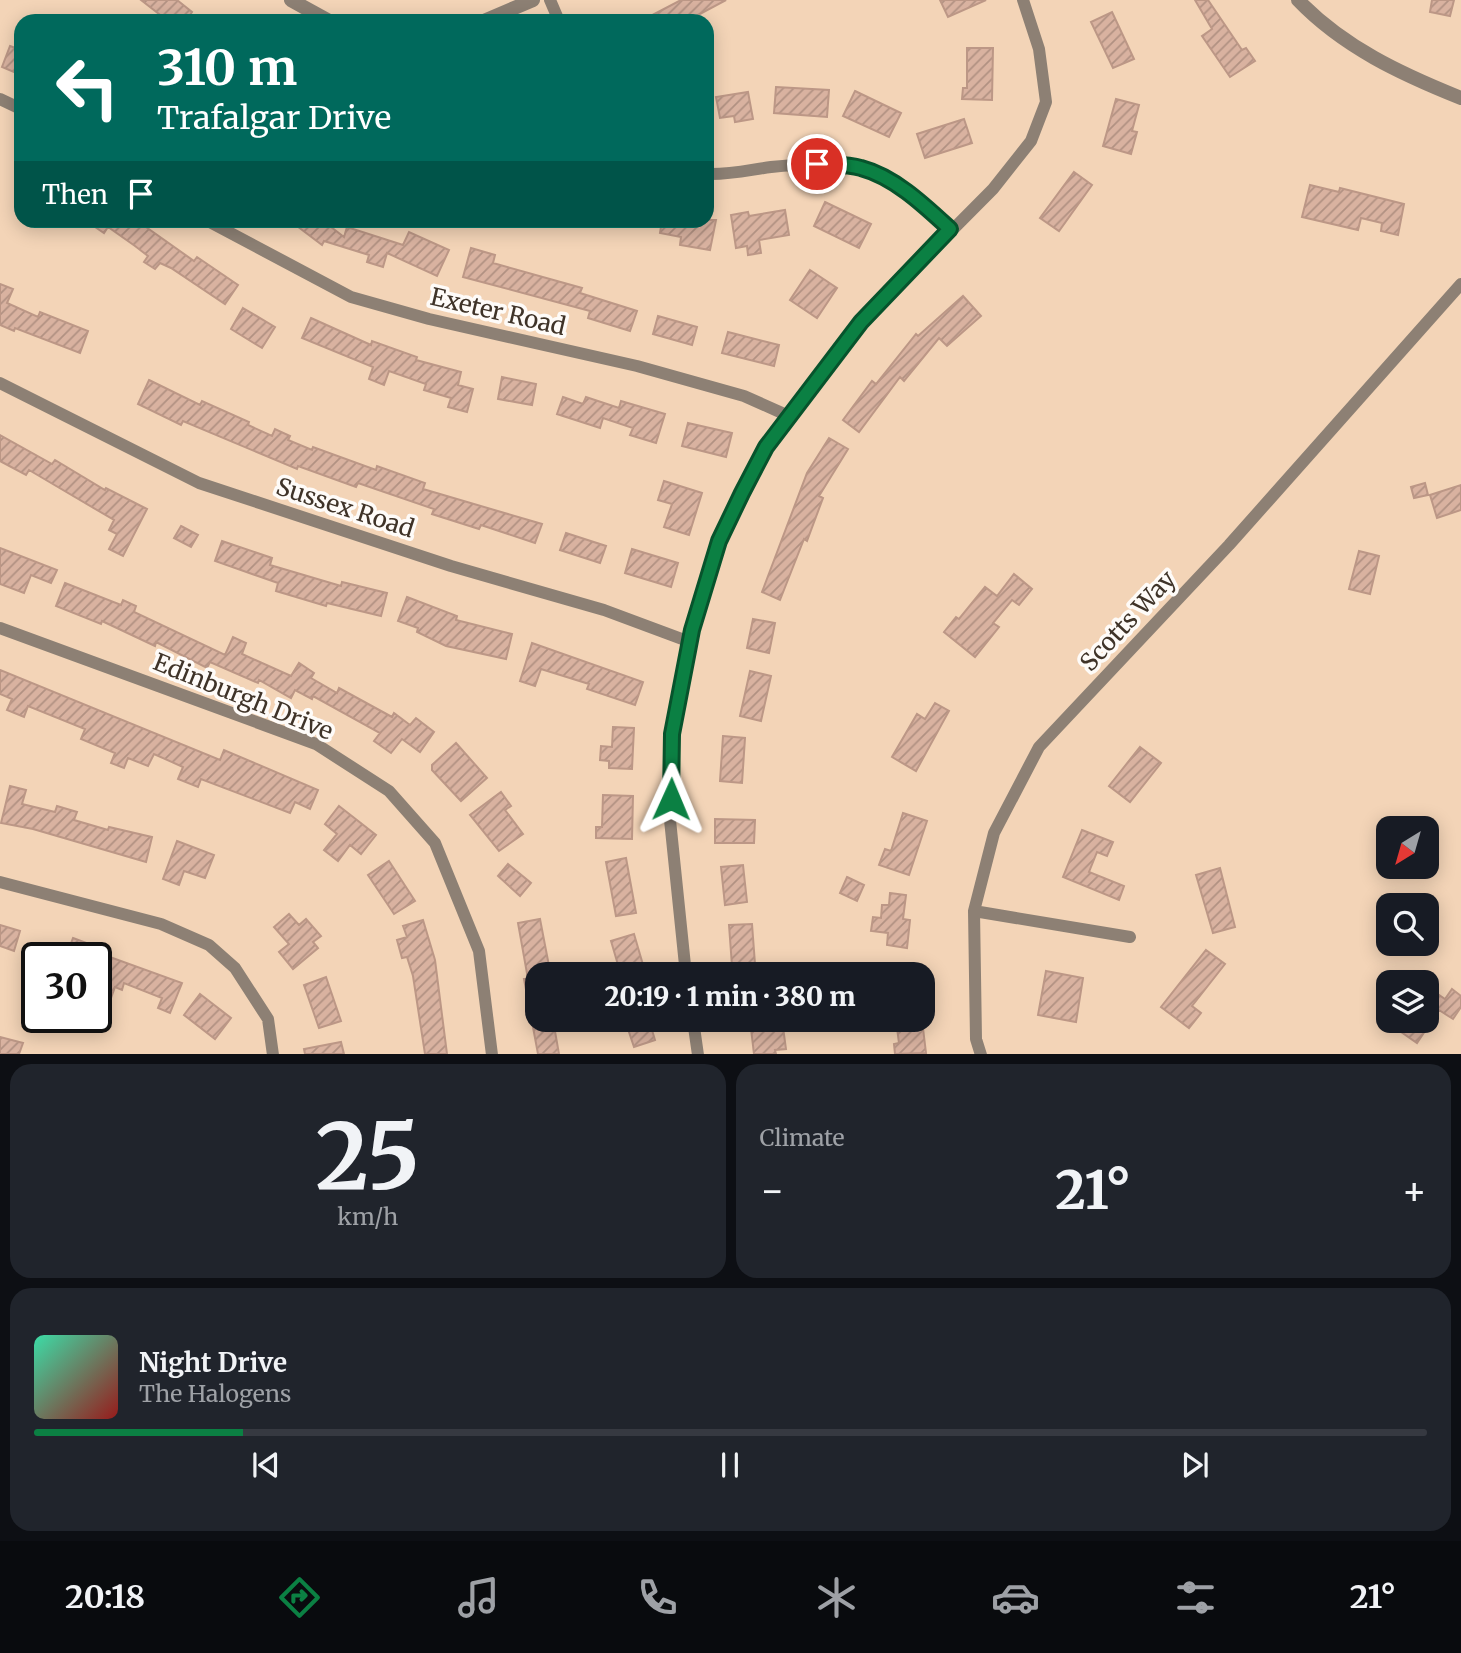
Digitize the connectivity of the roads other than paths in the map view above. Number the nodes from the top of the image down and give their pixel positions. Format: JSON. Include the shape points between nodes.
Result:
{"nodes":[{"id":1,"x":291,"y":0,"type":"edge"},
{"id":2,"x":533,"y":0,"type":"edge"},
{"id":3,"x":1023,"y":0,"type":"edge"},
{"id":4,"x":1298,"y":0,"type":"edge"},
{"id":5,"x":316,"y":14,"type":"edge"},
{"id":6,"x":500,"y":14,"type":"edge"},
{"id":7,"x":1461,"y":98,"type":"edge"},
{"id":8,"x":714,"y":173,"type":"edge"},
{"id":9,"x":221,"y":228,"type":"edge"},
{"id":10,"x":950,"y":229,"type":"junction"},
{"id":11,"x":1461,"y":284,"type":"edge"},
{"id":12,"x":0,"y":383,"type":"edge"},
{"id":13,"x":791,"y":417,"type":"junction"},
{"id":14,"x":0,"y":628,"type":"edge"},
{"id":15,"x":690,"y":642,"type":"junction"},
{"id":16,"x":0,"y":881,"type":"edge"},
{"id":17,"x":974,"y":911,"type":"junction"},
{"id":18,"x":1130,"y":937,"type":"dead end"},
{"id":19,"x":685,"y":962,"type":"edge"},
{"id":20,"x":695,"y":1032,"type":"edge"},
{"id":21,"x":273,"y":1054,"type":"edge"},
{"id":22,"x":492,"y":1054,"type":"edge"},
{"id":23,"x":698,"y":1054,"type":"edge"},
{"id":24,"x":981,"y":1054,"type":"edge"}],
"edges":[{"from":1,"to":5,"type":"street"},
{"from":2,"to":6,"type":"street"},
{"from":3,"to":10,"type":"street","via":[[1039,49],[1046,102],[1031,141],[993,189]]},
{"from":4,"to":7,"type":"street","via":[[1389,68]]},
{"from":8,"to":10,"type":"street","via":[[817,164],[861,168],[924,205]]},
{"from":9,"to":13,"type":"street","name":"Exeter Road","via":[[351,297],[637,366],[744,396]]},
{"from":10,"to":13,"type":"street","via":[[861,322]]},
{"from":11,"to":17,"type":"street","name":"Scotts Way","via":[[1229,545],[1039,747],[994,833]]},
{"from":12,"to":15,"type":"street","name":"Sussex Road","via":[[199,483],[451,566],[604,610]]},
{"from":13,"to":15,"type":"street","via":[[766,447],[719,541]]},
{"from":14,"to":22,"type":"street","name":"Edinburgh Drive","via":[[316,744],[389,791],[435,843],[479,951]]},
{"from":15,"to":19,"type":"street","via":[[672,734],[670,820]]},
{"from":16,"to":21,"type":"street","via":[[161,924],[209,945],[235,968],[268,1018]]},
{"from":17,"to":18,"type":"street"},
{"from":17,"to":24,"type":"street","name":"Scotts Way","via":[[976,1039]]},
{"from":20,"to":23,"type":"street"}]}
